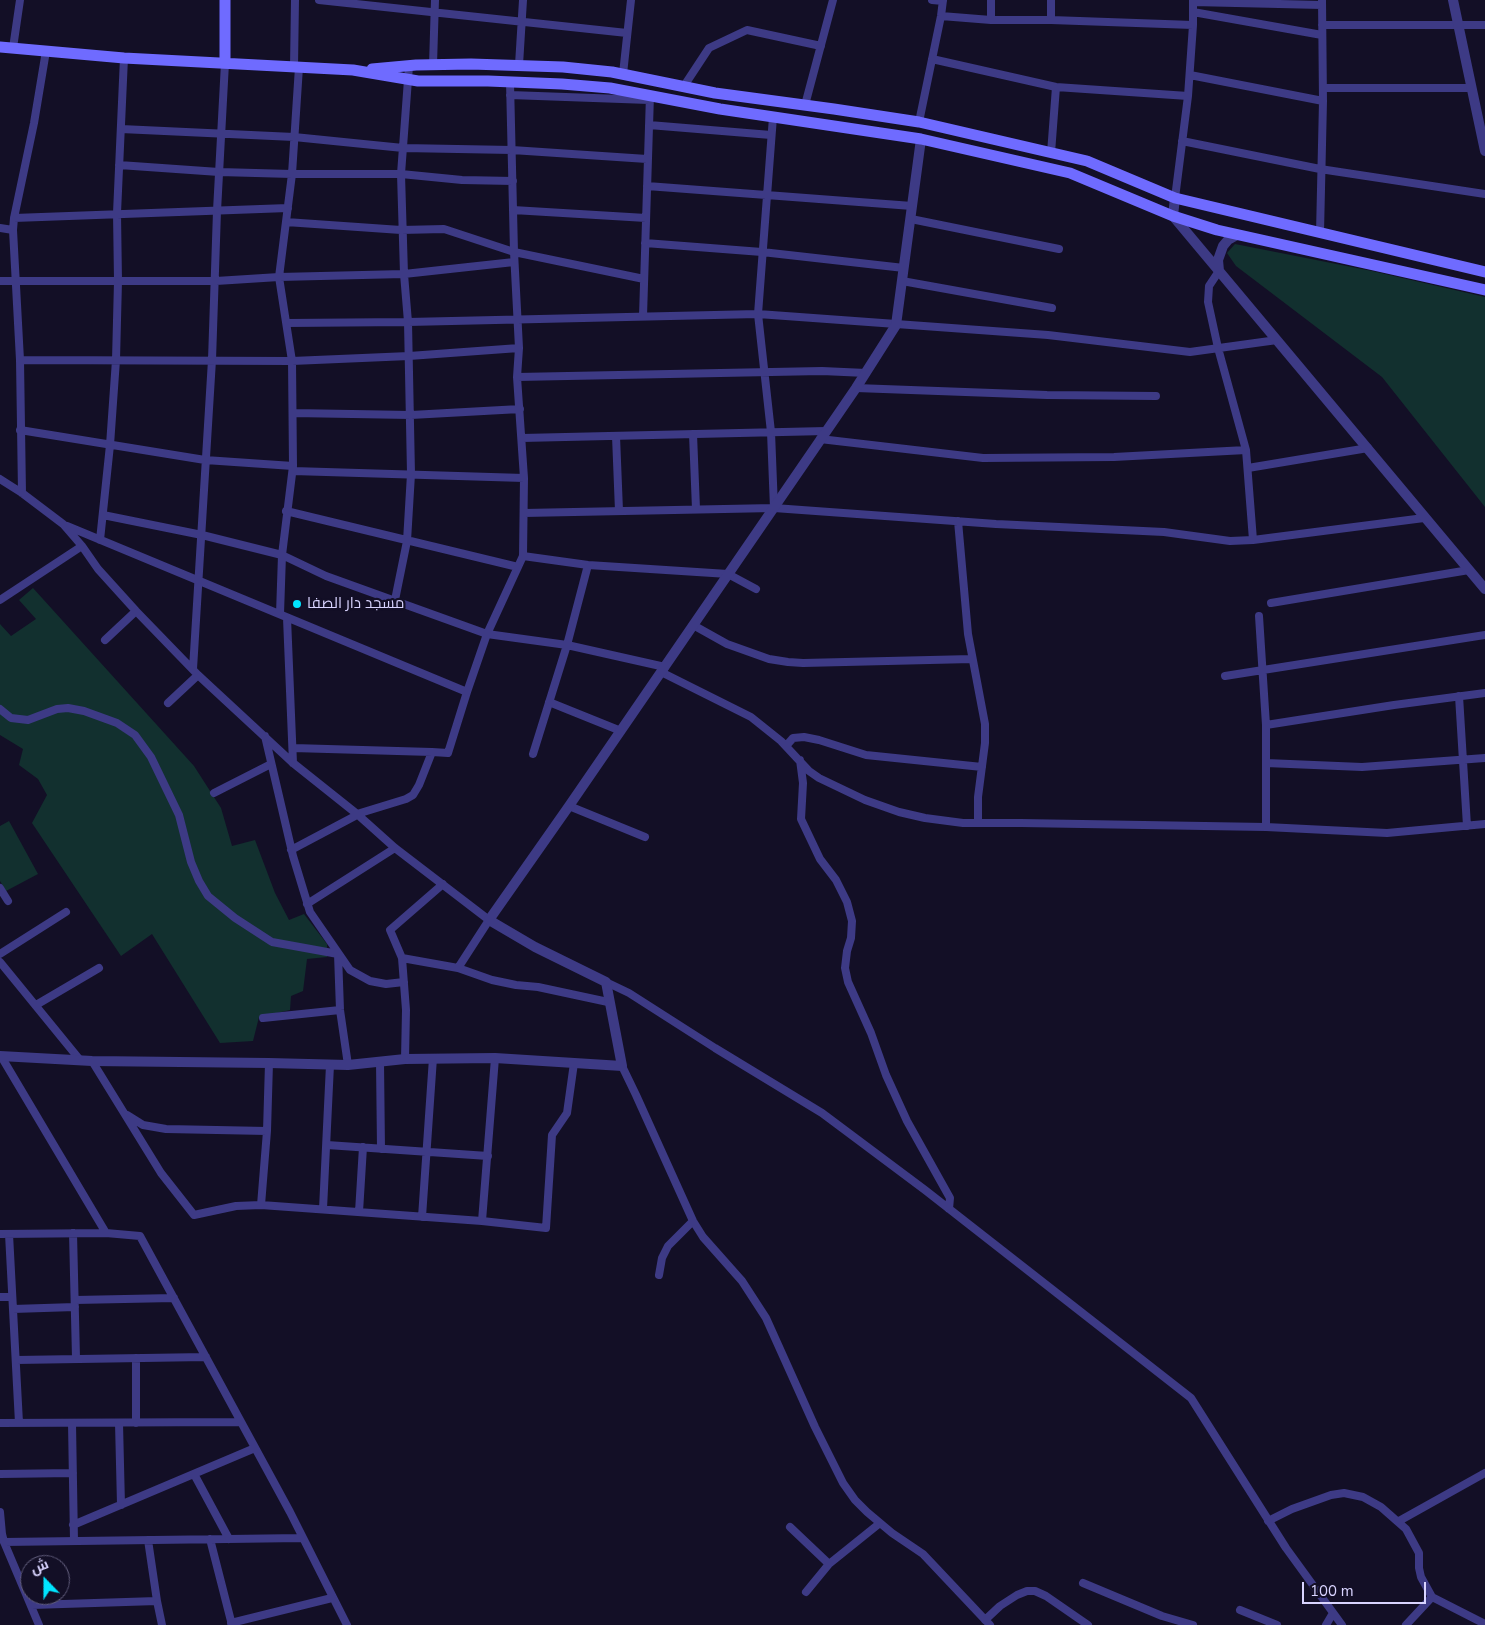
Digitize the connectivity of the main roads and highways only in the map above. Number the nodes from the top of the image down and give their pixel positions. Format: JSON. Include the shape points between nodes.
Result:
{"nodes":[{"id":1,"x":225,"y":0,"type":"edge"},
{"id":2,"x":0,"y":47,"type":"edge"},
{"id":3,"x":225,"y":63,"type":"junction"},
{"id":4,"x":353,"y":70,"type":"junction"},
{"id":5,"x":821,"y":107,"type":"junction"},
{"id":6,"x":819,"y":123,"type":"junction"},
{"id":7,"x":1485,"y":272,"type":"edge"},
{"id":8,"x":1485,"y":290,"type":"edge"}],
"edges":[{"from":1,"to":3,"type":"main road"},
{"from":2,"to":3,"type":"main road"},
{"from":3,"to":4,"type":"main road"},
{"from":4,"to":5,"type":"main road","via":[[433,65],[563,67],[623,74],[753,99]]},
{"from":4,"to":6,"type":"main road","via":[[418,81],[610,88],[649,98]]},
{"from":5,"to":6,"type":"main road"},
{"from":5,"to":7,"type":"main road","via":[[919,122],[1052,152],[1087,161],[1175,198]]},
{"from":6,"to":8,"type":"main road","via":[[921,140],[1078,175],[1173,216],[1237,235]]}]}
